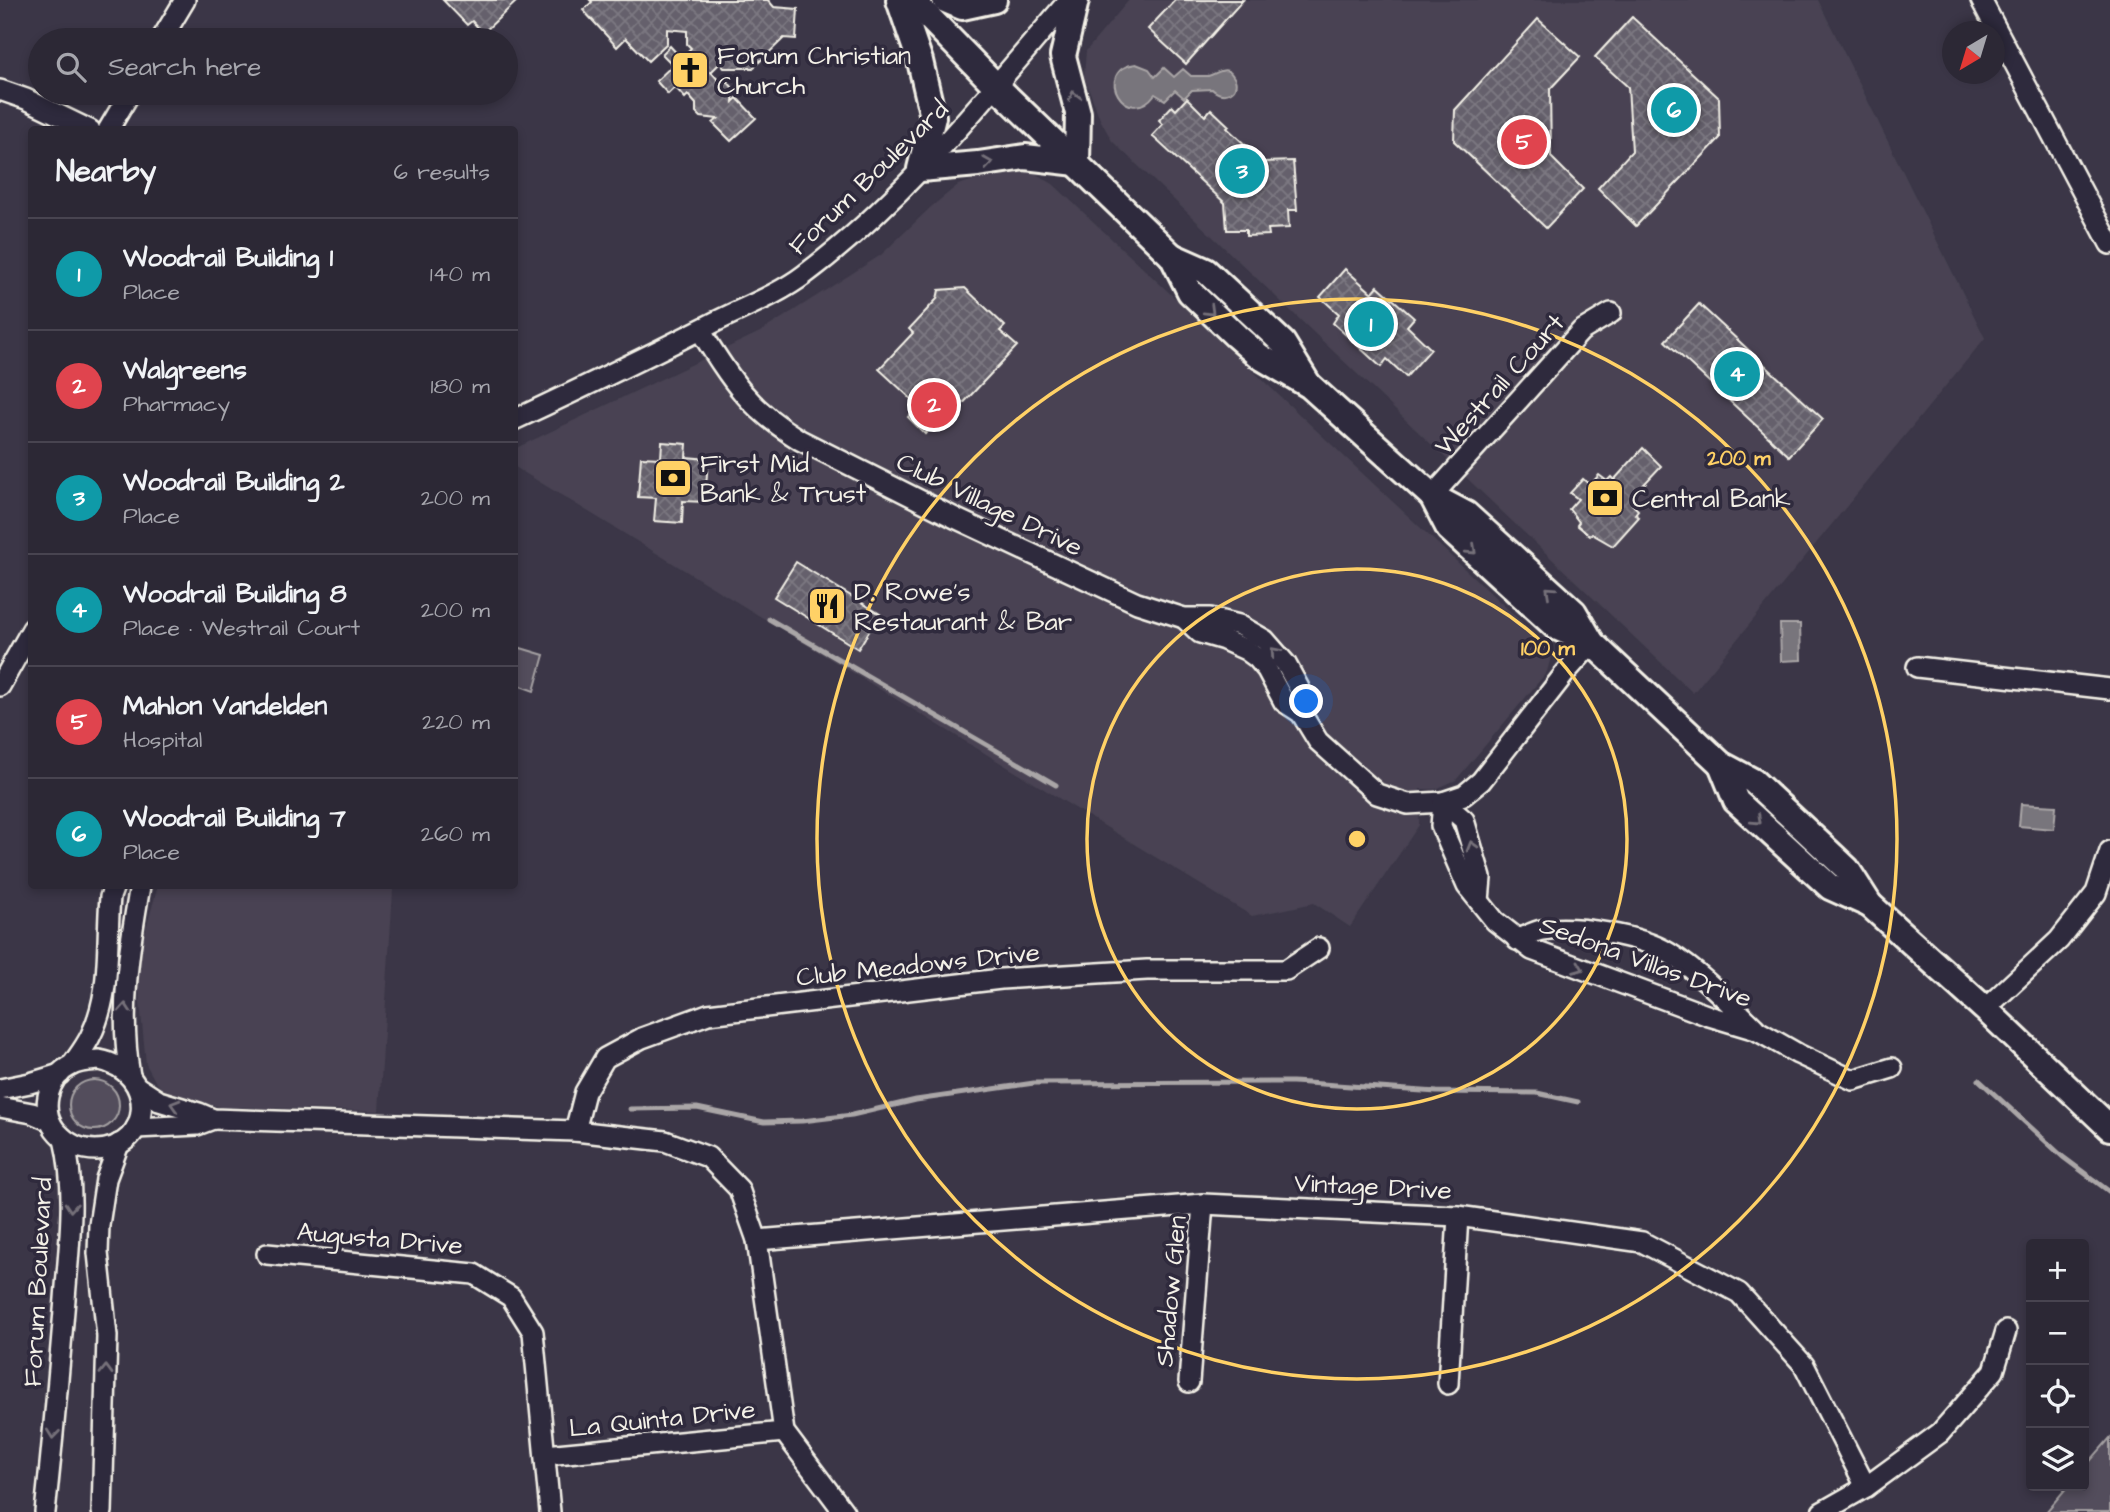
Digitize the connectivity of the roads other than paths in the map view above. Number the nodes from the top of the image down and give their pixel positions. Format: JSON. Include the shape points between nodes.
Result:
{"nodes":[{"id":1,"x":185,"y":0,"type":"edge"},
{"id":2,"x":899,"y":0,"type":"edge"},
{"id":3,"x":912,"y":0,"type":"edge"},
{"id":4,"x":945,"y":0,"type":"edge"},
{"id":5,"x":994,"y":0,"type":"edge"},
{"id":6,"x":1069,"y":0,"type":"edge"},
{"id":7,"x":1076,"y":0,"type":"edge"},
{"id":8,"x":1981,"y":0,"type":"edge"},
{"id":9,"x":168,"y":28,"type":"edge"},
{"id":10,"x":996,"y":86,"type":"junction"},
{"id":11,"x":0,"y":90,"type":"edge"},
{"id":12,"x":28,"y":100,"type":"edge"},
{"id":13,"x":38,"y":105,"type":"edge"},
{"id":14,"x":123,"y":105,"type":"edge"},
{"id":15,"x":82,"y":126,"type":"edge"},
{"id":16,"x":110,"y":126,"type":"edge"},
{"id":17,"x":1077,"y":163,"type":"junction"},
{"id":18,"x":920,"y":169,"type":"junction"},
{"id":19,"x":2110,"y":244,"type":"edge"},
{"id":20,"x":1611,"y":313,"type":"dead end"},
{"id":21,"x":700,"y":330,"type":"junction"},
{"id":22,"x":518,"y":418,"type":"edge"},
{"id":23,"x":1432,"y":496,"type":"junction"},
{"id":24,"x":28,"y":636,"type":"edge"},
{"id":25,"x":1592,"y":643,"type":"junction"},
{"id":26,"x":1917,"y":667,"type":"dead end"},
{"id":27,"x":0,"y":686,"type":"edge"},
{"id":28,"x":2110,"y":689,"type":"edge"},
{"id":29,"x":1443,"y":802,"type":"junction"},
{"id":30,"x":2110,"y":851,"type":"edge"},
{"id":31,"x":113,"y":889,"type":"edge"},
{"id":32,"x":139,"y":889,"type":"edge"},
{"id":33,"x":1517,"y":940,"type":"junction"},
{"id":34,"x":1319,"y":948,"type":"dead end"},
{"id":35,"x":1984,"y":1009,"type":"junction"},
{"id":36,"x":1756,"y":1030,"type":"junction"},
{"id":37,"x":1892,"y":1068,"type":"dead end"},
{"id":38,"x":66,"y":1070,"type":"junction"},
{"id":39,"x":135,"y":1082,"type":"junction"},
{"id":40,"x":0,"y":1089,"type":"edge"},
{"id":41,"x":0,"y":1107,"type":"edge"},
{"id":42,"x":213,"y":1119,"type":"junction"},
{"id":43,"x":48,"y":1120,"type":"junction"},
{"id":44,"x":136,"y":1128,"type":"junction"},
{"id":45,"x":2110,"y":1128,"type":"edge"},
{"id":46,"x":575,"y":1131,"type":"junction"},
{"id":47,"x":64,"y":1139,"type":"junction"},
{"id":48,"x":119,"y":1144,"type":"junction"},
{"id":49,"x":1203,"y":1204,"type":"junction"},
{"id":50,"x":1458,"y":1216,"type":"junction"},
{"id":51,"x":757,"y":1240,"type":"junction"},
{"id":52,"x":267,"y":1254,"type":"dead end"},
{"id":53,"x":2006,"y":1331,"type":"dead end"},
{"id":54,"x":1189,"y":1382,"type":"dead end"},
{"id":55,"x":1448,"y":1384,"type":"dead end"},
{"id":56,"x":784,"y":1432,"type":"junction"},
{"id":57,"x":546,"y":1455,"type":"junction"},
{"id":58,"x":1866,"y":1487,"type":"junction"},
{"id":59,"x":45,"y":1512,"type":"edge"},
{"id":60,"x":102,"y":1512,"type":"edge"},
{"id":61,"x":550,"y":1512,"type":"edge"},
{"id":62,"x":844,"y":1512,"type":"edge"},
{"id":63,"x":1822,"y":1512,"type":"edge"}],
"edges":[{"from":1,"to":9,"type":"street"},
{"from":2,"to":18,"type":"main road","via":[[933,117]]},
{"from":3,"to":10,"type":"main road"},
{"from":4,"to":5,"type":"main road","via":[[962,7]]},
{"from":6,"to":10,"type":"street","name":"Forum Boulevard"},
{"from":17,"to":7,"type":"main road","one_way":true,"via":[[1078,113],[1063,56]]},
{"from":8,"to":19,"type":"street"},
{"from":10,"to":17,"type":"main road"},
{"from":10,"to":18,"type":"street","name":"Forum Boulevard"},
{"from":11,"to":12,"type":"street"},
{"from":13,"to":15,"type":"street"},
{"from":14,"to":16,"type":"street"},
{"from":18,"to":17,"type":"main road","one_way":true,"via":[[1025,157]]},
{"from":17,"to":23,"type":"main road","via":[[1172,256],[1191,292],[1236,336],[1259,356],[1310,386]]},
{"from":18,"to":21,"type":"street","name":"Forum Boulevard","via":[[802,277]]},
{"from":20,"to":23,"type":"street","name":"Westrail Court","via":[[1581,331]]},
{"from":21,"to":22,"type":"street","name":"Forum Boulevard"},
{"from":29,"to":21,"type":"street","name":"Club Village Drive","one_way":true,"via":[[1408,804],[1377,794],[1318,741],[1301,713],[1299,688],[1265,640],[1239,625],[1184,618],[1110,592],[800,440],[748,401]]},
{"from":23,"to":25,"type":"main road","via":[[1449,529],[1556,627]]},
{"from":24,"to":27,"type":"street"},
{"from":25,"to":29,"type":"street","name":"Club Village Drive","via":[[1481,781],[1464,795]]},
{"from":25,"to":35,"type":"main road","via":[[1721,764],[1753,781],[1847,869],[1870,905]]},
{"from":26,"to":28,"type":"street"},
{"from":29,"to":33,"type":"street","name":"Sedona Villas Drive","via":[[1441,826],[1467,886]]},
{"from":30,"to":35,"type":"street","via":[[2095,893],[2060,940]]},
{"from":31,"to":38,"type":"street","via":[[100,1011],[90,1037]]},
{"from":39,"to":32,"type":"street","one_way":true,"via":[[125,1046],[125,1018]]},
{"from":33,"to":36,"type":"street","name":"Sedona Villas Drive","one_way":true,"via":[[1627,987]]},
{"from":33,"to":36,"type":"street","name":"Sedona Villas Drive","via":[[1541,930],[1598,931],[1668,952]]},
{"from":34,"to":46,"type":"street","name":"Club Meadows Drive","via":[[1286,971],[1147,970],[1001,979],[708,1014],[642,1038],[605,1058],[585,1092]]},
{"from":35,"to":45,"type":"main road"},
{"from":36,"to":37,"type":"street","name":"Sedona Villas Drive","via":[[1853,1080]]},
{"from":38,"to":39,"type":"street","via":[[99,1060],[110,1062]]},
{"from":38,"to":40,"type":"street"},
{"from":38,"to":43,"type":"street","via":[[48,1096]]},
{"from":42,"to":39,"type":"street","one_way":true,"via":[[159,1101]]},
{"from":39,"to":44,"type":"street","via":[[142,1109]]},
{"from":41,"to":43,"type":"street"},
{"from":42,"to":44,"type":"street","via":[[197,1125]]},
{"from":42,"to":46,"type":"street"},
{"from":43,"to":47,"type":"street"},
{"from":44,"to":48,"type":"street"},
{"from":46,"to":51,"type":"street","via":[[664,1140],[708,1157],[739,1189]]},
{"from":47,"to":48,"type":"street","via":[[85,1149]]},
{"from":47,"to":59,"type":"street","name":"Forum Boulevard","one_way":true,"via":[[72,1196]]},
{"from":60,"to":48,"type":"street","one_way":true,"via":[[107,1336],[99,1225],[106,1179]]},
{"from":49,"to":50,"type":"street","name":"Vintage Drive"},
{"from":49,"to":51,"type":"street","name":"Vintage Drive"},
{"from":49,"to":54,"type":"street","name":"Shadow Glen"},
{"from":50,"to":55,"type":"street"},
{"from":50,"to":58,"type":"street","name":"Vintage Drive","via":[[1642,1242],[1740,1293],[1804,1365]]},
{"from":51,"to":56,"type":"street"},
{"from":52,"to":57,"type":"street","name":"Augusta Drive","via":[[474,1274],[511,1297],[533,1332]]},
{"from":53,"to":58,"type":"street","via":[[1994,1371],[1940,1433]]},
{"from":56,"to":57,"type":"street","name":"La Quinta Drive"},
{"from":56,"to":62,"type":"street"},
{"from":57,"to":61,"type":"street","name":"Augusta Drive"},
{"from":58,"to":63,"type":"street"}]}
